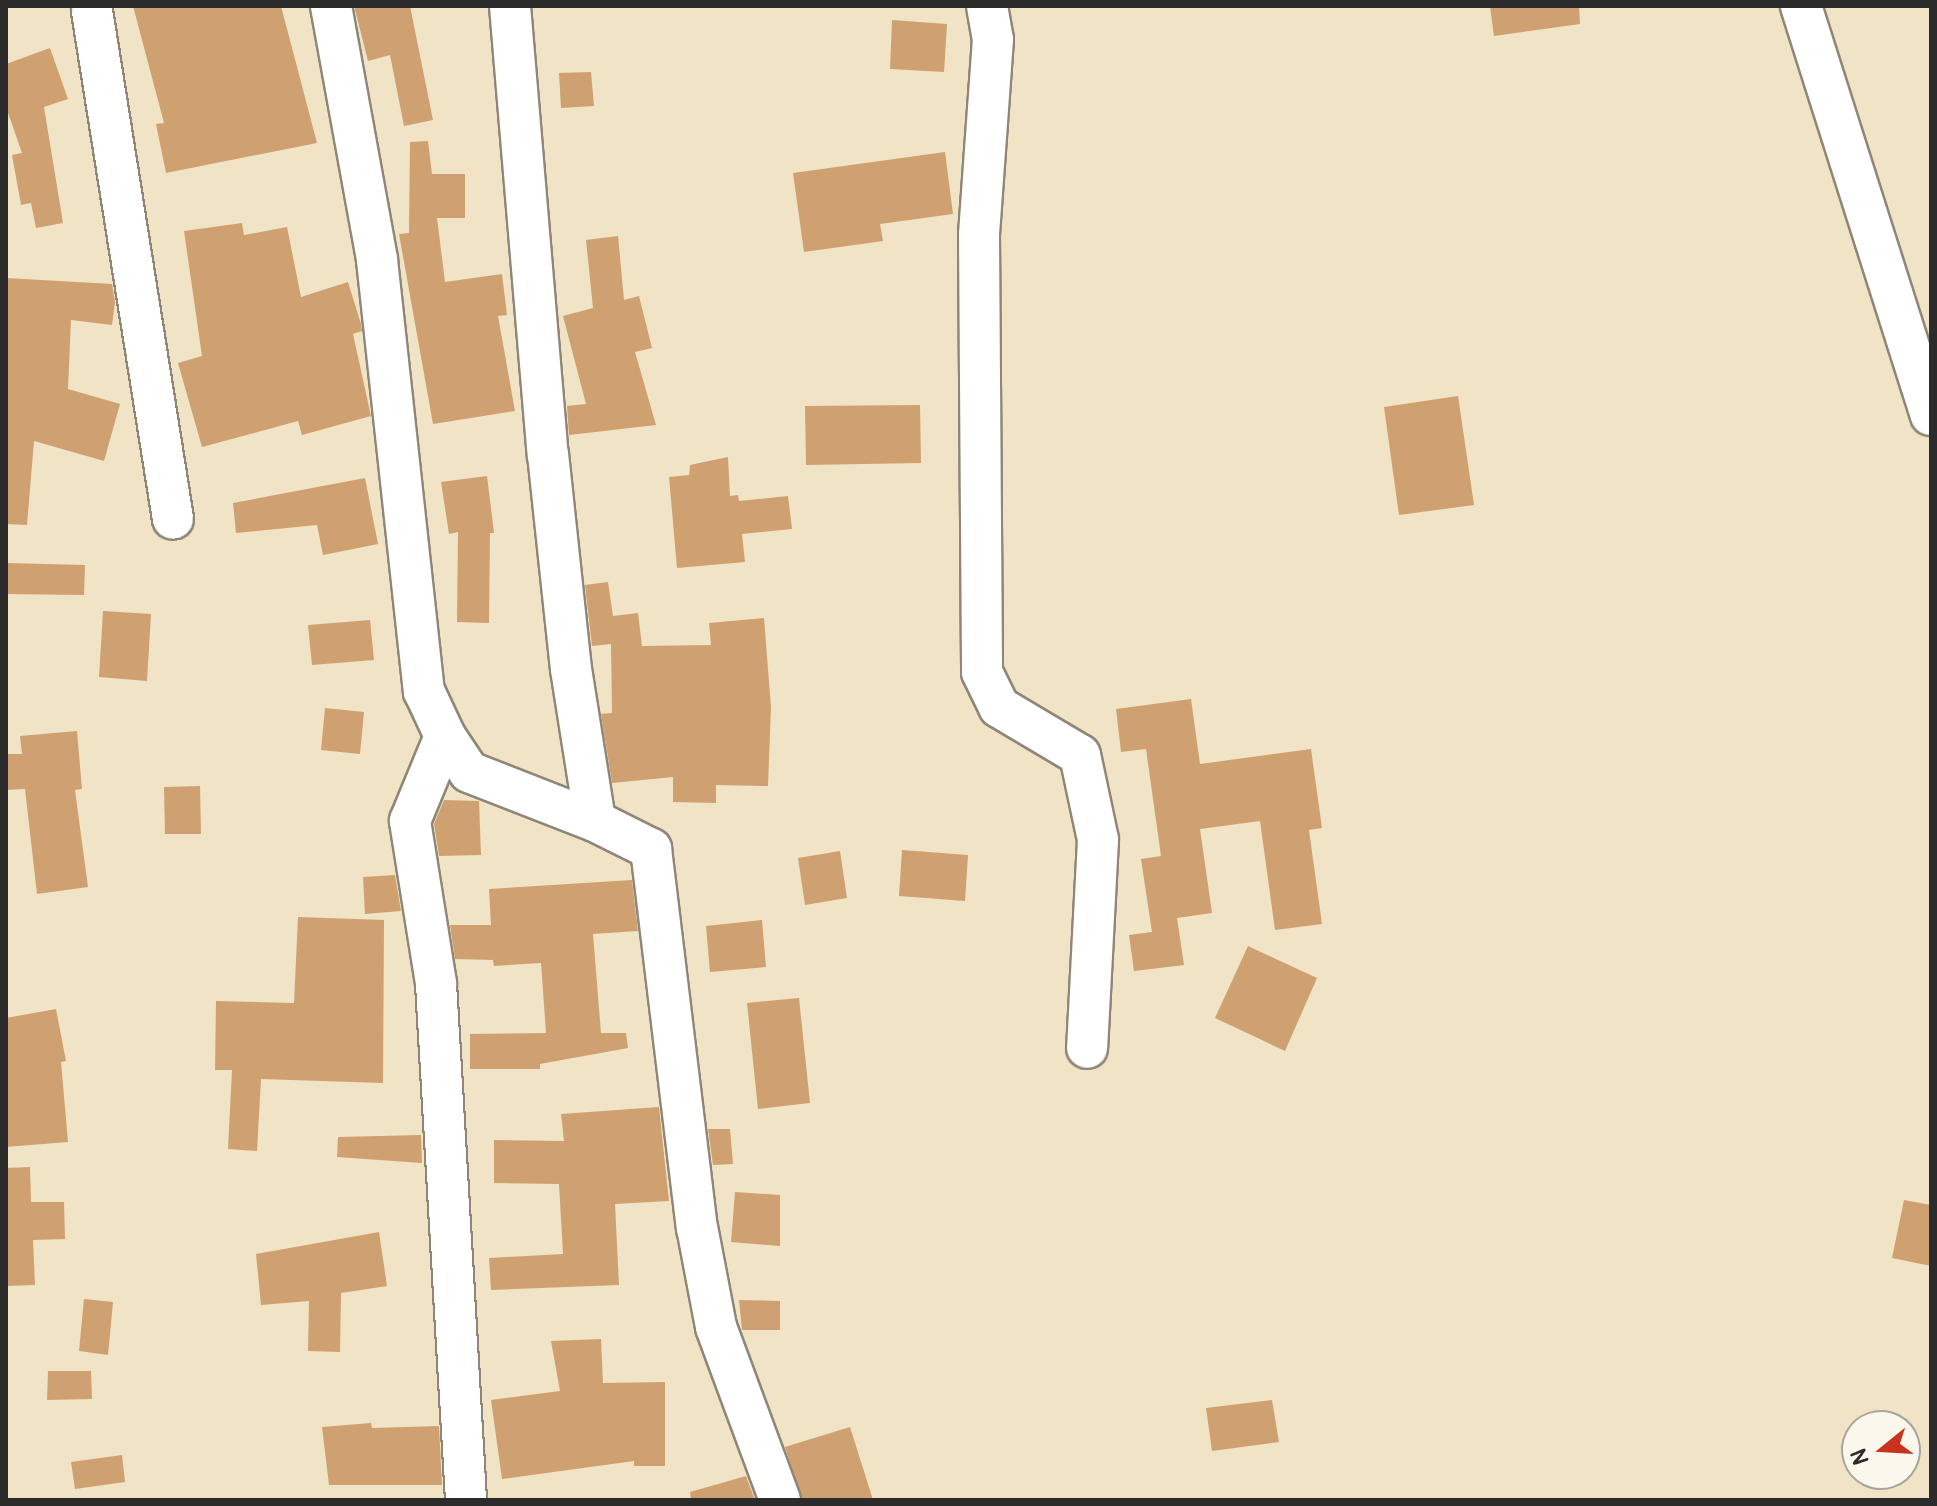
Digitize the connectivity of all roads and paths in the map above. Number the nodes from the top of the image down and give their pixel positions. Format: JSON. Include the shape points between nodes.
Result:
{"nodes":[{"id":1,"x":331,"y":6,"type":"edge"},
{"id":2,"x":510,"y":6,"type":"edge"},
{"id":3,"x":987,"y":6,"type":"edge"},
{"id":4,"x":1801,"y":6,"type":"edge"},
{"id":5,"x":92,"y":11,"type":"dead end"},
{"id":6,"x":1931,"y":415,"type":"edge"},
{"id":7,"x":173,"y":519,"type":"dead end"},
{"id":8,"x":445,"y":736,"type":"junction"},
{"id":9,"x":595,"y":821,"type":"junction"},
{"id":10,"x":1087,"y":1048,"type":"dead end"},
{"id":11,"x":466,"y":1500,"type":"edge"},
{"id":12,"x":780,"y":1500,"type":"edge"}],
"edges":[{"from":1,"to":8,"type":"street","via":[[377,260],[424,691]]},
{"from":2,"to":9,"type":"street","via":[[550,470],[571,669]]},
{"from":3,"to":10,"type":"street","via":[[993,39],[979,236],[982,672],[999,707],[1080,755],[1098,840]]},
{"from":4,"to":6,"type":"street"},
{"from":5,"to":7,"type":"street"},
{"from":8,"to":9,"type":"street","via":[[469,772]]},
{"from":8,"to":11,"type":"street","via":[[410,821],[436,984]]},
{"from":9,"to":12,"type":"street","via":[[651,849],[697,1227],[716,1327]]}]}
